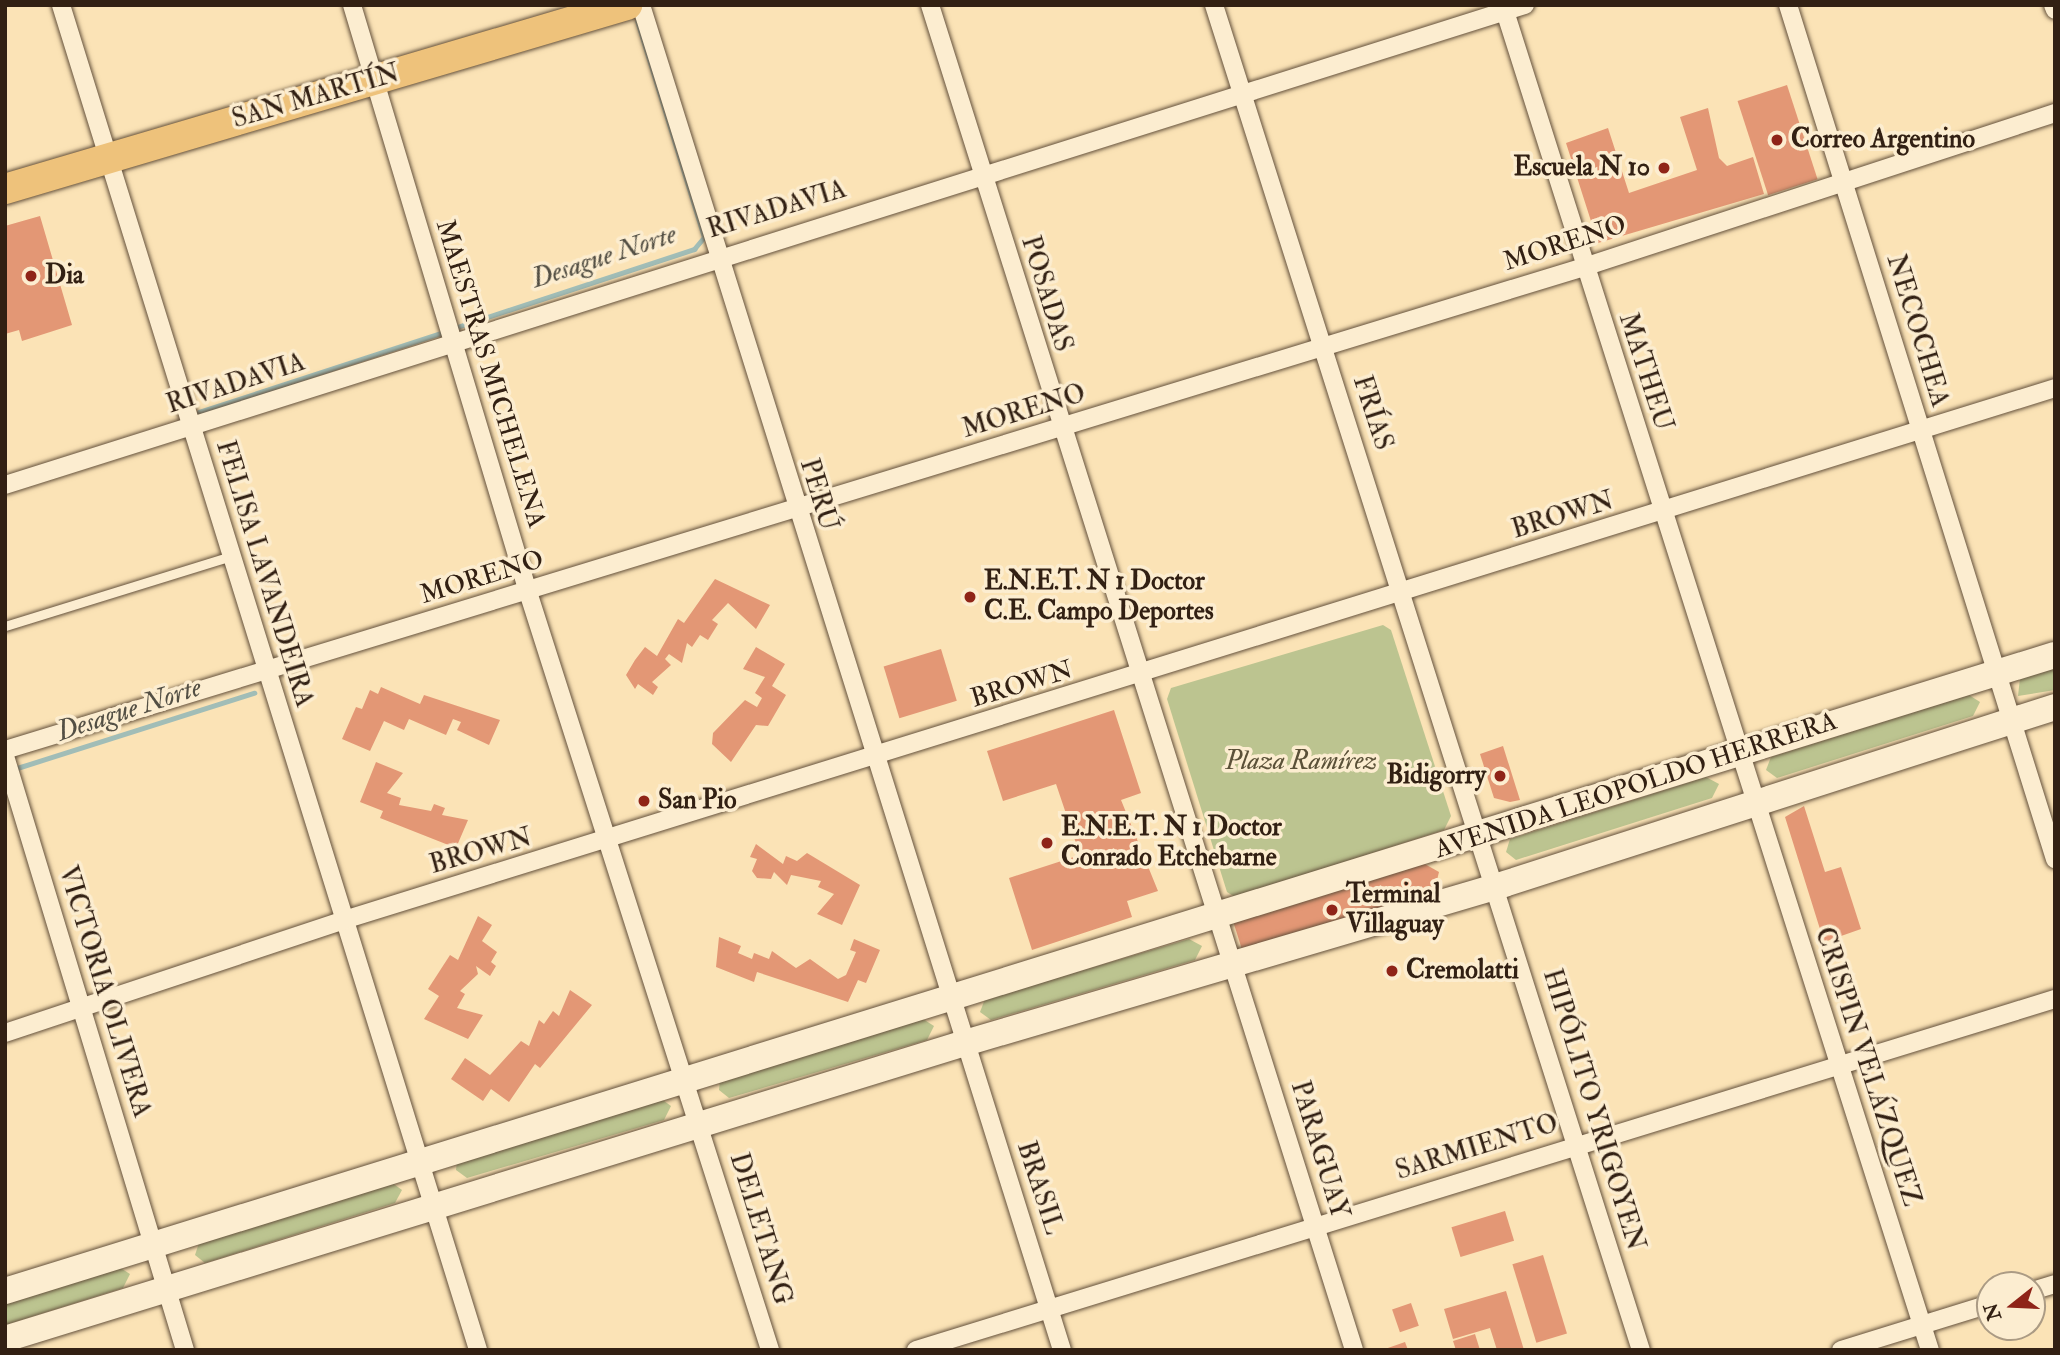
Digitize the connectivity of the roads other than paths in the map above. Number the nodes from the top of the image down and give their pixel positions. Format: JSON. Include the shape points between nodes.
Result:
{"nodes":[{"id":1,"x":61,"y":5,"type":"edge"},
{"id":2,"x":352,"y":5,"type":"edge"},
{"id":3,"x":627,"y":5,"type":"edge"},
{"id":4,"x":641,"y":5,"type":"edge"},
{"id":5,"x":930,"y":5,"type":"edge"},
{"id":6,"x":1214,"y":5,"type":"edge"},
{"id":7,"x":1525,"y":5,"type":"edge"},
{"id":8,"x":1788,"y":5,"type":"edge"},
{"id":9,"x":1504,"y":8,"type":"edge"},
{"id":10,"x":374,"y":80,"type":"junction"},
{"id":11,"x":1240,"y":96,"type":"junction"},
{"id":12,"x":2055,"y":113,"type":"edge"},
{"id":13,"x":110,"y":157,"type":"junction"},
{"id":14,"x":982,"y":176,"type":"junction"},
{"id":15,"x":1842,"y":180,"type":"junction"},
{"id":16,"x":5,"y":188,"type":"edge"},
{"id":17,"x":718,"y":255,"type":"junction"},
{"id":18,"x":1584,"y":267,"type":"junction"},
{"id":19,"x":451,"y":341,"type":"junction"},
{"id":20,"x":1323,"y":346,"type":"junction"},
{"id":21,"x":2055,"y":388,"type":"edge"},
{"id":22,"x":191,"y":427,"type":"junction"},
{"id":23,"x":1061,"y":428,"type":"junction"},
{"id":24,"x":1920,"y":429,"type":"junction"},
{"id":25,"x":5,"y":485,"type":"edge"},
{"id":26,"x":795,"y":508,"type":"junction"},
{"id":27,"x":1662,"y":513,"type":"junction"},
{"id":28,"x":231,"y":556,"type":"junction"},
{"id":29,"x":528,"y":592,"type":"junction"},
{"id":30,"x":1402,"y":593,"type":"junction"},
{"id":31,"x":5,"y":626,"type":"edge"},
{"id":32,"x":2055,"y":655,"type":"edge"},
{"id":33,"x":266,"y":668,"type":"junction"},
{"id":34,"x":1996,"y":673,"type":"junction"},
{"id":35,"x":1140,"y":676,"type":"junction"},
{"id":36,"x":2055,"y":707,"type":"edge"},
{"id":37,"x":2010,"y":721,"type":"junction"},
{"id":38,"x":5,"y":750,"type":"edge"},
{"id":39,"x":1739,"y":753,"type":"junction"},
{"id":40,"x":5,"y":756,"type":"edge"},
{"id":41,"x":873,"y":760,"type":"junction"},
{"id":42,"x":1754,"y":801,"type":"junction"},
{"id":43,"x":1480,"y":836,"type":"junction"},
{"id":44,"x":608,"y":842,"type":"junction"},
{"id":45,"x":2055,"y":859,"type":"edge"},
{"id":46,"x":1495,"y":887,"type":"junction"},
{"id":47,"x":1218,"y":918,"type":"junction"},
{"id":48,"x":344,"y":920,"type":"junction"},
{"id":49,"x":1233,"y":965,"type":"junction"},
{"id":50,"x":949,"y":998,"type":"junction"},
{"id":51,"x":2055,"y":999,"type":"edge"},
{"id":52,"x":82,"y":1009,"type":"junction"},
{"id":53,"x":5,"y":1033,"type":"edge"},
{"id":54,"x":965,"y":1043,"type":"junction"},
{"id":55,"x":1839,"y":1066,"type":"junction"},
{"id":56,"x":684,"y":1078,"type":"junction"},
{"id":57,"x":699,"y":1125,"type":"junction"},
{"id":58,"x":1576,"y":1145,"type":"junction"},
{"id":59,"x":419,"y":1158,"type":"junction"},
{"id":60,"x":432,"y":1207,"type":"junction"},
{"id":61,"x":1315,"y":1227,"type":"junction"},
{"id":62,"x":152,"y":1242,"type":"junction"},
{"id":63,"x":166,"y":1288,"type":"junction"},
{"id":64,"x":5,"y":1291,"type":"edge"},
{"id":65,"x":1976,"y":1308,"type":"edge"},
{"id":66,"x":1049,"y":1309,"type":"junction"},
{"id":67,"x":1922,"y":1325,"type":"junction"},
{"id":68,"x":5,"y":1339,"type":"edge"},
{"id":69,"x":185,"y":1350,"type":"edge"},
{"id":70,"x":478,"y":1350,"type":"edge"},
{"id":71,"x":770,"y":1350,"type":"edge"},
{"id":72,"x":916,"y":1350,"type":"edge"},
{"id":73,"x":1062,"y":1350,"type":"edge"},
{"id":74,"x":1354,"y":1350,"type":"edge"},
{"id":75,"x":1641,"y":1350,"type":"edge"},
{"id":76,"x":1841,"y":1350,"type":"edge"},
{"id":77,"x":1930,"y":1350,"type":"edge"}],
"edges":[{"from":1,"to":13,"type":"street","name":"FELISA LAVANDEIRA"},
{"from":2,"to":10,"type":"street","name":"MAESTRAS MICHELENA"},
{"from":3,"to":10,"type":"main road","name":"SAN MARTÍN"},
{"from":4,"to":17,"type":"street","name":"PERÚ"},
{"from":5,"to":14,"type":"street","name":"POSADAS"},
{"from":6,"to":11,"type":"street","name":"FRÍAS"},
{"from":7,"to":9,"type":"street","name":"RIVADAVIA"},
{"from":8,"to":15,"type":"street","name":"NECOCHEA"},
{"from":9,"to":11,"type":"street","name":"RIVADAVIA"},
{"from":9,"to":18,"type":"street","name":"MATHEU"},
{"from":10,"to":13,"type":"main road","name":"SAN MARTÍN"},
{"from":10,"to":19,"type":"street","name":"MAESTRAS MICHELENA"},
{"from":11,"to":14,"type":"street","name":"RIVADAVIA"},
{"from":11,"to":20,"type":"street","name":"FRÍAS"},
{"from":12,"to":15,"type":"street","name":"MORENO"},
{"from":13,"to":16,"type":"main road","name":"SAN MARTÍN"},
{"from":13,"to":22,"type":"street","name":"FELISA LAVANDEIRA"},
{"from":14,"to":17,"type":"street","name":"RIVADAVIA"},
{"from":14,"to":23,"type":"street","name":"POSADAS"},
{"from":15,"to":18,"type":"street","name":"MORENO"},
{"from":15,"to":24,"type":"street","name":"NECOCHEA"},
{"from":17,"to":19,"type":"street","name":"RIVADAVIA"},
{"from":17,"to":26,"type":"street","name":"PERÚ"},
{"from":18,"to":20,"type":"street","name":"MORENO"},
{"from":18,"to":27,"type":"street","name":"MATHEU"},
{"from":19,"to":22,"type":"street","name":"RIVADAVIA"},
{"from":19,"to":29,"type":"street","name":"MAESTRAS MICHELENA"},
{"from":20,"to":23,"type":"street","name":"MORENO"},
{"from":20,"to":30,"type":"street","name":"FRÍAS"},
{"from":21,"to":24,"type":"street","name":"BROWN"},
{"from":22,"to":25,"type":"street","name":"RIVADAVIA"},
{"from":22,"to":28,"type":"street","name":"FELISA LAVANDEIRA"},
{"from":23,"to":26,"type":"street","name":"MORENO"},
{"from":23,"to":35,"type":"street","name":"POSADAS"},
{"from":24,"to":27,"type":"street","name":"BROWN"},
{"from":24,"to":34,"type":"street","name":"NECOCHEA"},
{"from":26,"to":29,"type":"street","name":"MORENO"},
{"from":26,"to":41,"type":"street","name":"PERÚ"},
{"from":27,"to":30,"type":"street","name":"BROWN"},
{"from":27,"to":39,"type":"street","name":"MATHEU"},
{"from":28,"to":31,"type":"lane"},
{"from":28,"to":33,"type":"street","name":"FELISA LAVANDEIRA"},
{"from":29,"to":33,"type":"street","name":"MORENO"},
{"from":29,"to":44,"type":"street","name":"MAESTRAS MICHELENA"},
{"from":30,"to":35,"type":"street","name":"BROWN"},
{"from":30,"to":43,"type":"street","name":"FRÍAS"},
{"from":32,"to":34,"type":"street","name":"AVENIDA LEOPOLDO HERRERA"},
{"from":33,"to":38,"type":"street","name":"MORENO"},
{"from":33,"to":48,"type":"street","name":"FELISA LAVANDEIRA"},
{"from":34,"to":37,"type":"street","name":"NECOCHEA"},
{"from":34,"to":39,"type":"street","name":"AVENIDA LEOPOLDO HERRERA"},
{"from":35,"to":41,"type":"street","name":"BROWN"},
{"from":35,"to":47,"type":"street","name":"POSADAS"},
{"from":36,"to":37,"type":"street","name":"AVENIDA LEOPOLDO HERRERA"},
{"from":37,"to":42,"type":"street","name":"AVENIDA LEOPOLDO HERRERA"},
{"from":37,"to":45,"type":"street","name":"NECOCHEA"},
{"from":39,"to":42,"type":"street","name":"CRISPIN VELÁZQUEZ"},
{"from":39,"to":43,"type":"street","name":"AVENIDA LEOPOLDO HERRERA"},
{"from":40,"to":52,"type":"street","name":"VICTORIA OLIVERA"},
{"from":41,"to":44,"type":"street","name":"BROWN"},
{"from":41,"to":50,"type":"street","name":"PERÚ"},
{"from":42,"to":46,"type":"street","name":"AVENIDA LEOPOLDO HERRERA"},
{"from":42,"to":55,"type":"street","name":"CRISPIN VELÁZQUEZ"},
{"from":43,"to":46,"type":"street","name":"HIPÓLITO YRIGOYEN"},
{"from":43,"to":47,"type":"street","name":"AVENIDA LEOPOLDO HERRERA"},
{"from":44,"to":48,"type":"street","name":"BROWN"},
{"from":44,"to":56,"type":"street","name":"MAESTRAS MICHELENA"},
{"from":46,"to":49,"type":"street","name":"AVENIDA LEOPOLDO HERRERA"},
{"from":46,"to":58,"type":"street","name":"HIPÓLITO YRIGOYEN"},
{"from":47,"to":49,"type":"street"},
{"from":47,"to":50,"type":"street","name":"AVENIDA LEOPOLDO HERRERA"},
{"from":48,"to":52,"type":"street","name":"BROWN"},
{"from":48,"to":59,"type":"street","name":"FELISA LAVANDEIRA"},
{"from":49,"to":54,"type":"street","name":"AVENIDA LEOPOLDO HERRERA"},
{"from":49,"to":61,"type":"street","name":"PARAGUAY"},
{"from":50,"to":54,"type":"street"},
{"from":50,"to":56,"type":"street","name":"AVENIDA LEOPOLDO HERRERA"},
{"from":51,"to":55,"type":"street","name":"SARMIENTO"},
{"from":52,"to":53,"type":"street","name":"BROWN"},
{"from":52,"to":62,"type":"street","name":"VICTORIA OLIVERA"},
{"from":54,"to":57,"type":"street","name":"AVENIDA LEOPOLDO HERRERA"},
{"from":54,"to":66,"type":"street","name":"BRASIL"},
{"from":55,"to":58,"type":"street","name":"SARMIENTO"},
{"from":55,"to":67,"type":"street","name":"CRISPIN VELÁZQUEZ"},
{"from":56,"to":57,"type":"street"},
{"from":56,"to":59,"type":"street","name":"AVENIDA LEOPOLDO HERRERA"},
{"from":57,"to":60,"type":"street","name":"AVENIDA LEOPOLDO HERRERA"},
{"from":57,"to":71,"type":"street","name":"DELETANG"},
{"from":58,"to":61,"type":"street","name":"SARMIENTO"},
{"from":58,"to":75,"type":"street","name":"HIPÓLITO YRIGOYEN"},
{"from":59,"to":60,"type":"street"},
{"from":59,"to":62,"type":"street","name":"AVENIDA LEOPOLDO HERRERA"},
{"from":60,"to":63,"type":"street","name":"AVENIDA LEOPOLDO HERRERA"},
{"from":60,"to":70,"type":"street"},
{"from":61,"to":66,"type":"street","name":"SARMIENTO"},
{"from":61,"to":74,"type":"street","name":"PARAGUAY"},
{"from":62,"to":63,"type":"street","name":"VICTORIA OLIVERA"},
{"from":62,"to":64,"type":"street","name":"AVENIDA LEOPOLDO HERRERA"},
{"from":63,"to":68,"type":"street","name":"AVENIDA LEOPOLDO HERRERA"},
{"from":63,"to":69,"type":"street","name":"VICTORIA OLIVERA"},
{"from":65,"to":67,"type":"street"},
{"from":66,"to":72,"type":"street","name":"SARMIENTO"},
{"from":66,"to":73,"type":"street","name":"BRASIL"},
{"from":67,"to":76,"type":"street"},
{"from":67,"to":77,"type":"street","name":"CRISPIN VELÁZQUEZ"}]}
